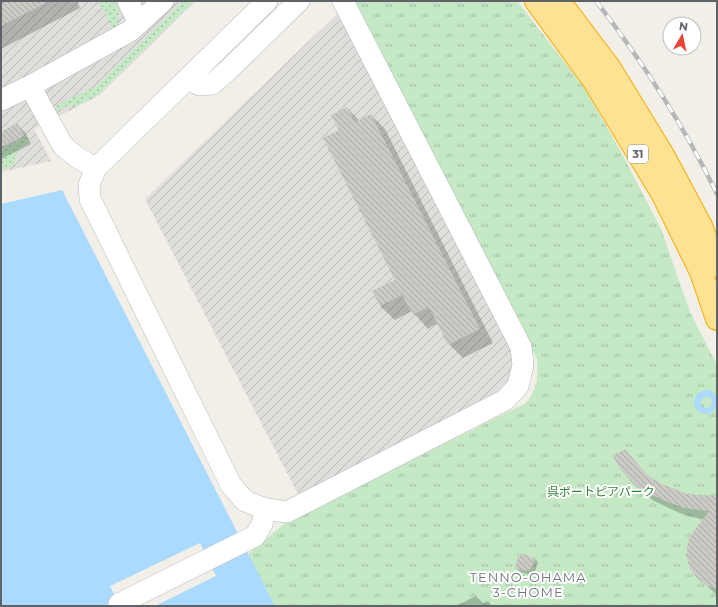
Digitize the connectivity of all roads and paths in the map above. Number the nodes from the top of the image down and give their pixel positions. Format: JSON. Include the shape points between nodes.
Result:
{"nodes":[{"id":1,"x":128,"y":1,"type":"edge"},
{"id":2,"x":163,"y":1,"type":"edge"},
{"id":3,"x":267,"y":1,"type":"edge"},
{"id":4,"x":299,"y":1,"type":"edge"},
{"id":5,"x":343,"y":1,"type":"edge"},
{"id":6,"x":536,"y":1,"type":"edge"},
{"id":7,"x":559,"y":1,"type":"edge"},
{"id":8,"x":139,"y":23,"type":"junction"},
{"id":9,"x":189,"y":79,"type":"junction"},
{"id":10,"x":30,"y":86,"type":"junction"},
{"id":11,"x":1,"y":100,"type":"edge"},
{"id":12,"x":96,"y":168,"type":"junction"},
{"id":13,"x":717,"y":266,"type":"edge"},
{"id":14,"x":717,"y":319,"type":"edge"},
{"id":15,"x":266,"y":509,"type":"junction"},
{"id":16,"x":119,"y":604,"type":"dead end"}],
"edges":[{"from":1,"to":8,"type":"street"},
{"from":2,"to":8,"type":"street"},
{"from":3,"to":9,"type":"street"},
{"from":4,"to":9,"type":"street","via":[[212,84],[200,85]]},
{"from":5,"to":15,"type":"street","via":[[520,347],[523,364],[518,386],[505,400],[287,512]]},
{"from":6,"to":14,"type":"highway","number":"31","via":[[594,80],[662,194],[701,272]]},
{"from":7,"to":13,"type":"highway","number":"31","via":[[609,67],[663,155],[701,226]]},
{"from":8,"to":10,"type":"street","via":[[130,31]]},
{"from":9,"to":12,"type":"street"},
{"from":10,"to":11,"type":"street"},
{"from":10,"to":12,"type":"street","via":[[63,146]]},
{"from":12,"to":15,"type":"street","via":[[89,185],[90,199],[228,478],[245,501]]},
{"from":15,"to":16,"type":"street","via":[[255,536]]}]}
